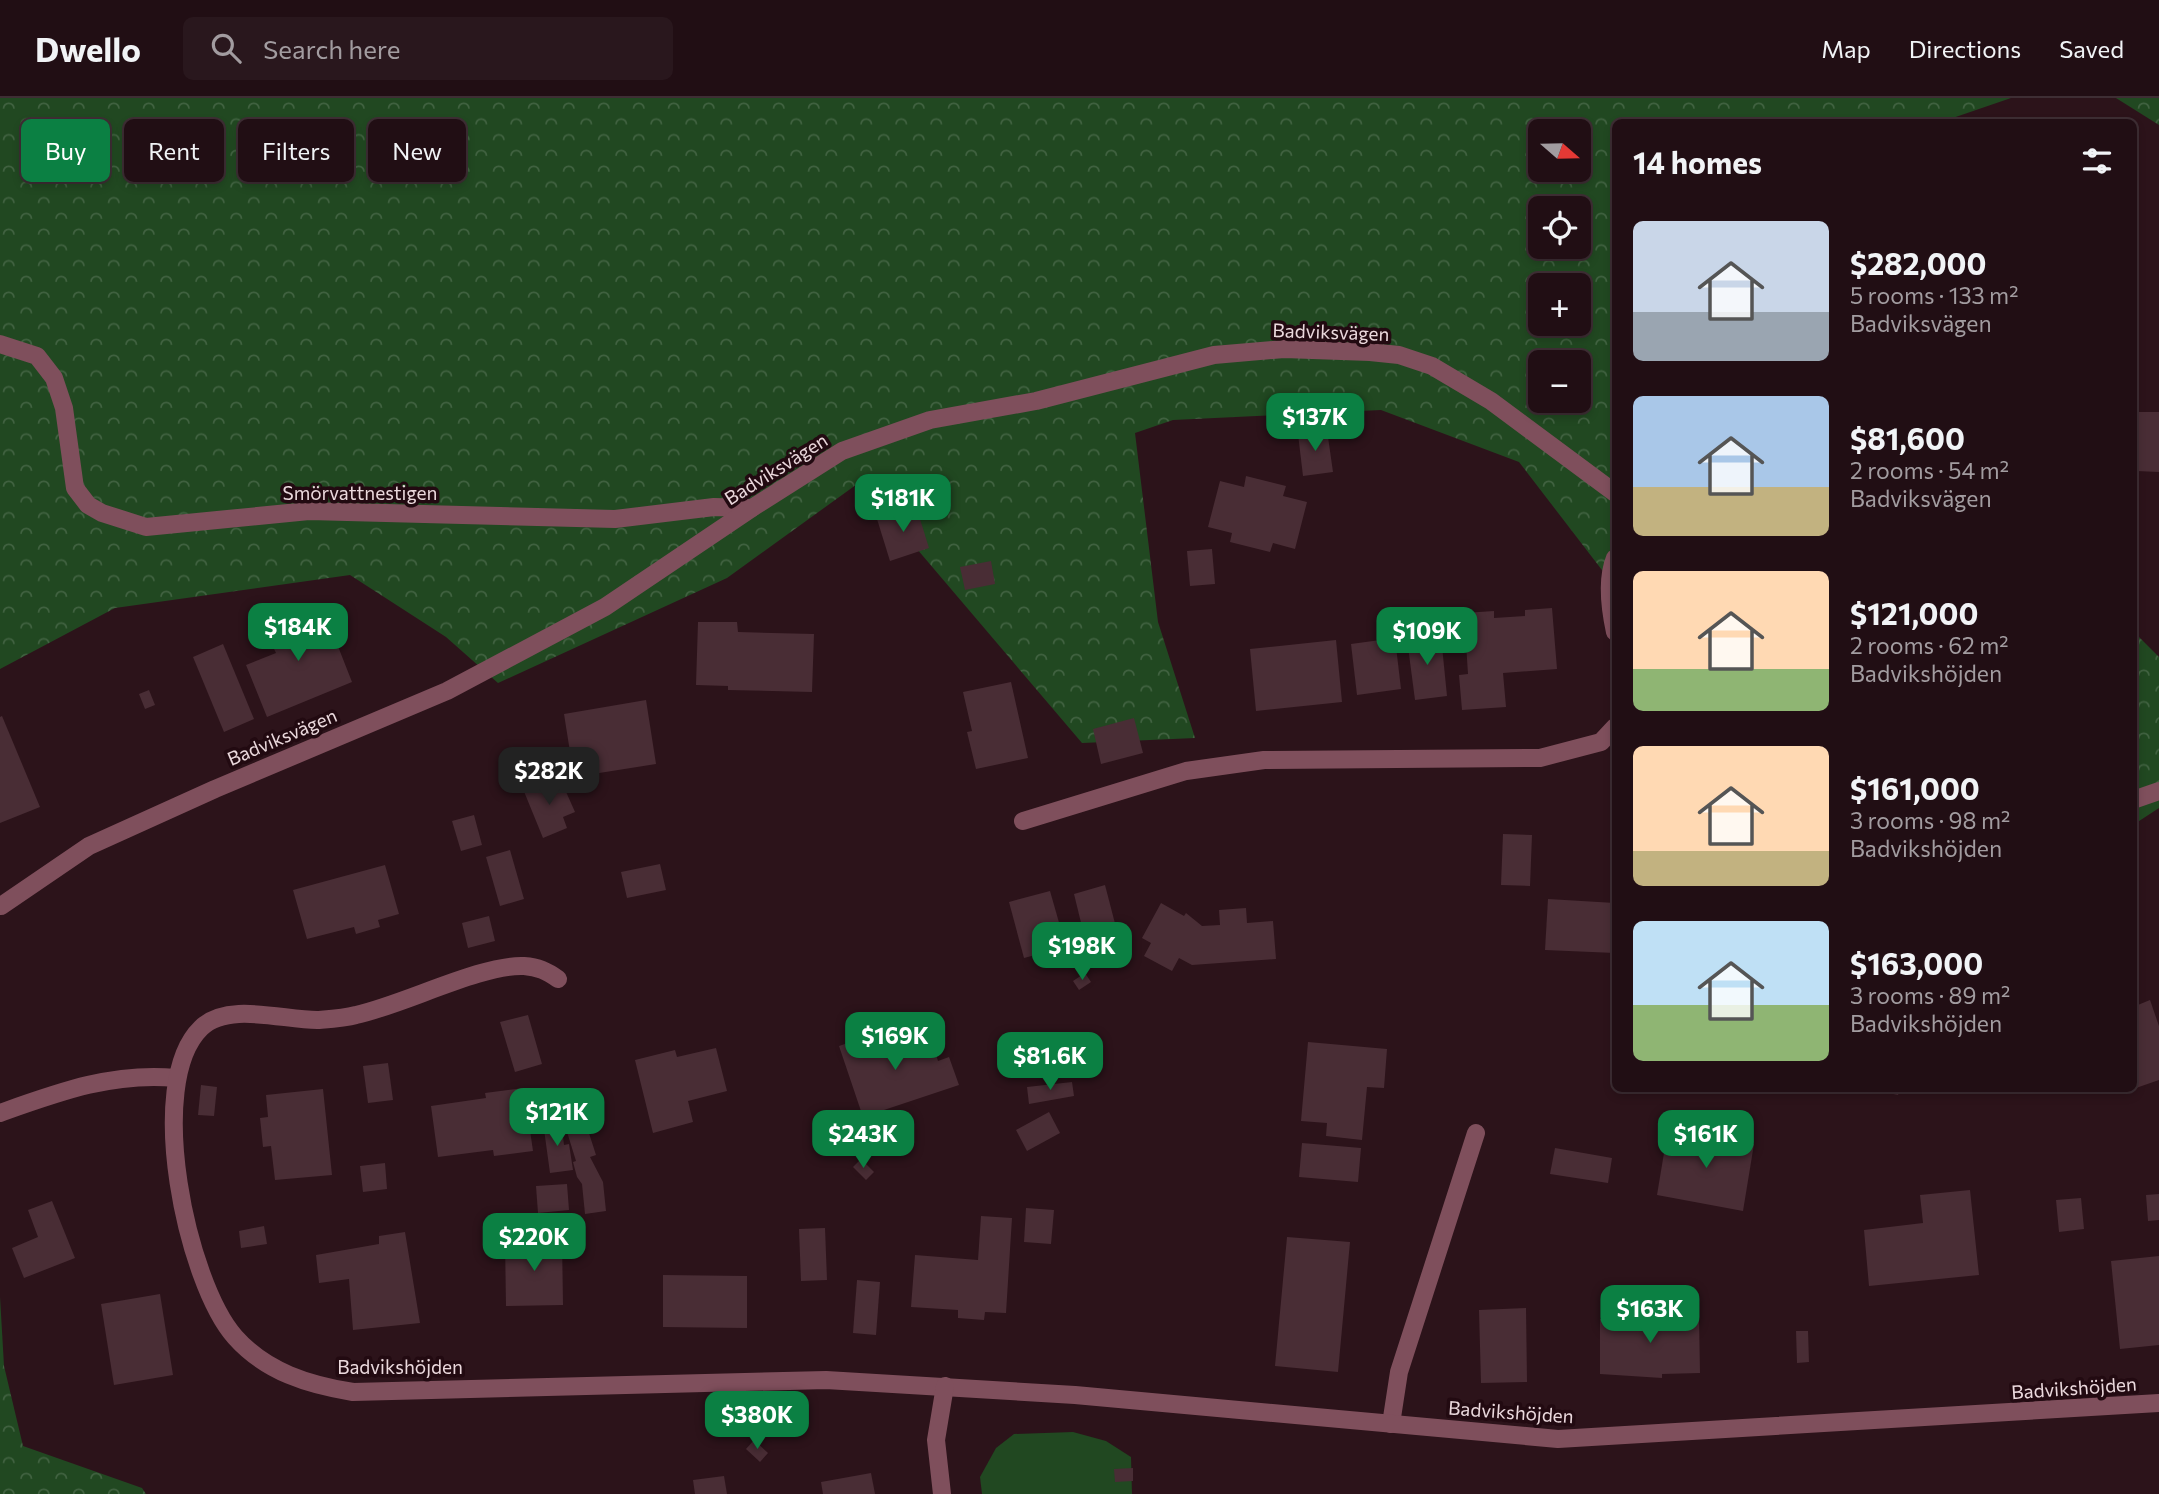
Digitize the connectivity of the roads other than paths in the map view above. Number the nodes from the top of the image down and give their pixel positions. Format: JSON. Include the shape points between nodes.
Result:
{"nodes":[{"id":1,"x":0,"y":344,"type":"edge"},
{"id":2,"x":1612,"y":491,"type":"edge"},
{"id":3,"x":752,"y":508,"type":"junction"},
{"id":4,"x":1612,"y":565,"type":"edge"},
{"id":5,"x":1612,"y":595,"type":"edge"},
{"id":6,"x":1612,"y":730,"type":"edge"},
{"id":7,"x":2159,"y":791,"type":"edge"},
{"id":8,"x":2137,"y":799,"type":"edge"},
{"id":9,"x":1023,"y":821,"type":"dead end"},
{"id":10,"x":1,"y":905,"type":"edge"},
{"id":11,"x":558,"y":979,"type":"dead end"},
{"id":12,"x":176,"y":1078,"type":"junction"},
{"id":13,"x":0,"y":1113,"type":"edge"},
{"id":14,"x":1476,"y":1133,"type":"dead end"},
{"id":15,"x":945,"y":1386,"type":"junction"},
{"id":16,"x":2159,"y":1403,"type":"edge"},
{"id":17,"x":1391,"y":1424,"type":"junction"},
{"id":18,"x":942,"y":1494,"type":"edge"}],
"edges":[{"from":1,"to":3,"type":"street","name":"Smörvattnestigen","via":[[37,356],[54,378],[64,408],[75,488],[88,505],[146,527],[309,511],[615,519]]},
{"from":2,"to":3,"type":"street","name":"Badviksvägen","via":[[1491,401],[1432,366],[1399,355],[1283,349],[1214,355],[1037,401],[930,421],[842,451]]},
{"from":3,"to":10,"type":"street","name":"Badviksvägen","via":[[569,627],[447,691],[89,846]]},
{"from":4,"to":5,"type":"street"},
{"from":6,"to":9,"type":"street","via":[[1601,742],[1540,758],[1264,760],[1185,771]]},
{"from":7,"to":8,"type":"street"},
{"from":11,"to":12,"type":"street","name":"Badvikshöjden","via":[[543,969],[496,969],[355,1016],[218,1018],[200,1028],[186,1046]]},
{"from":12,"to":13,"type":"street","via":[[140,1075],[103,1081]]},
{"from":12,"to":15,"type":"street","name":"Badvikshöjden","via":[[182,1212],[198,1272],[218,1316],[237,1340],[291,1378],[353,1392],[826,1380]]},
{"from":14,"to":17,"type":"street","via":[[1399,1372]]},
{"from":15,"to":17,"type":"street","name":"Badvikshöjden"},
{"from":15,"to":18,"type":"street","via":[[936,1440]]},
{"from":16,"to":17,"type":"street","name":"Badvikshöjden","via":[[1558,1439]]}]}
